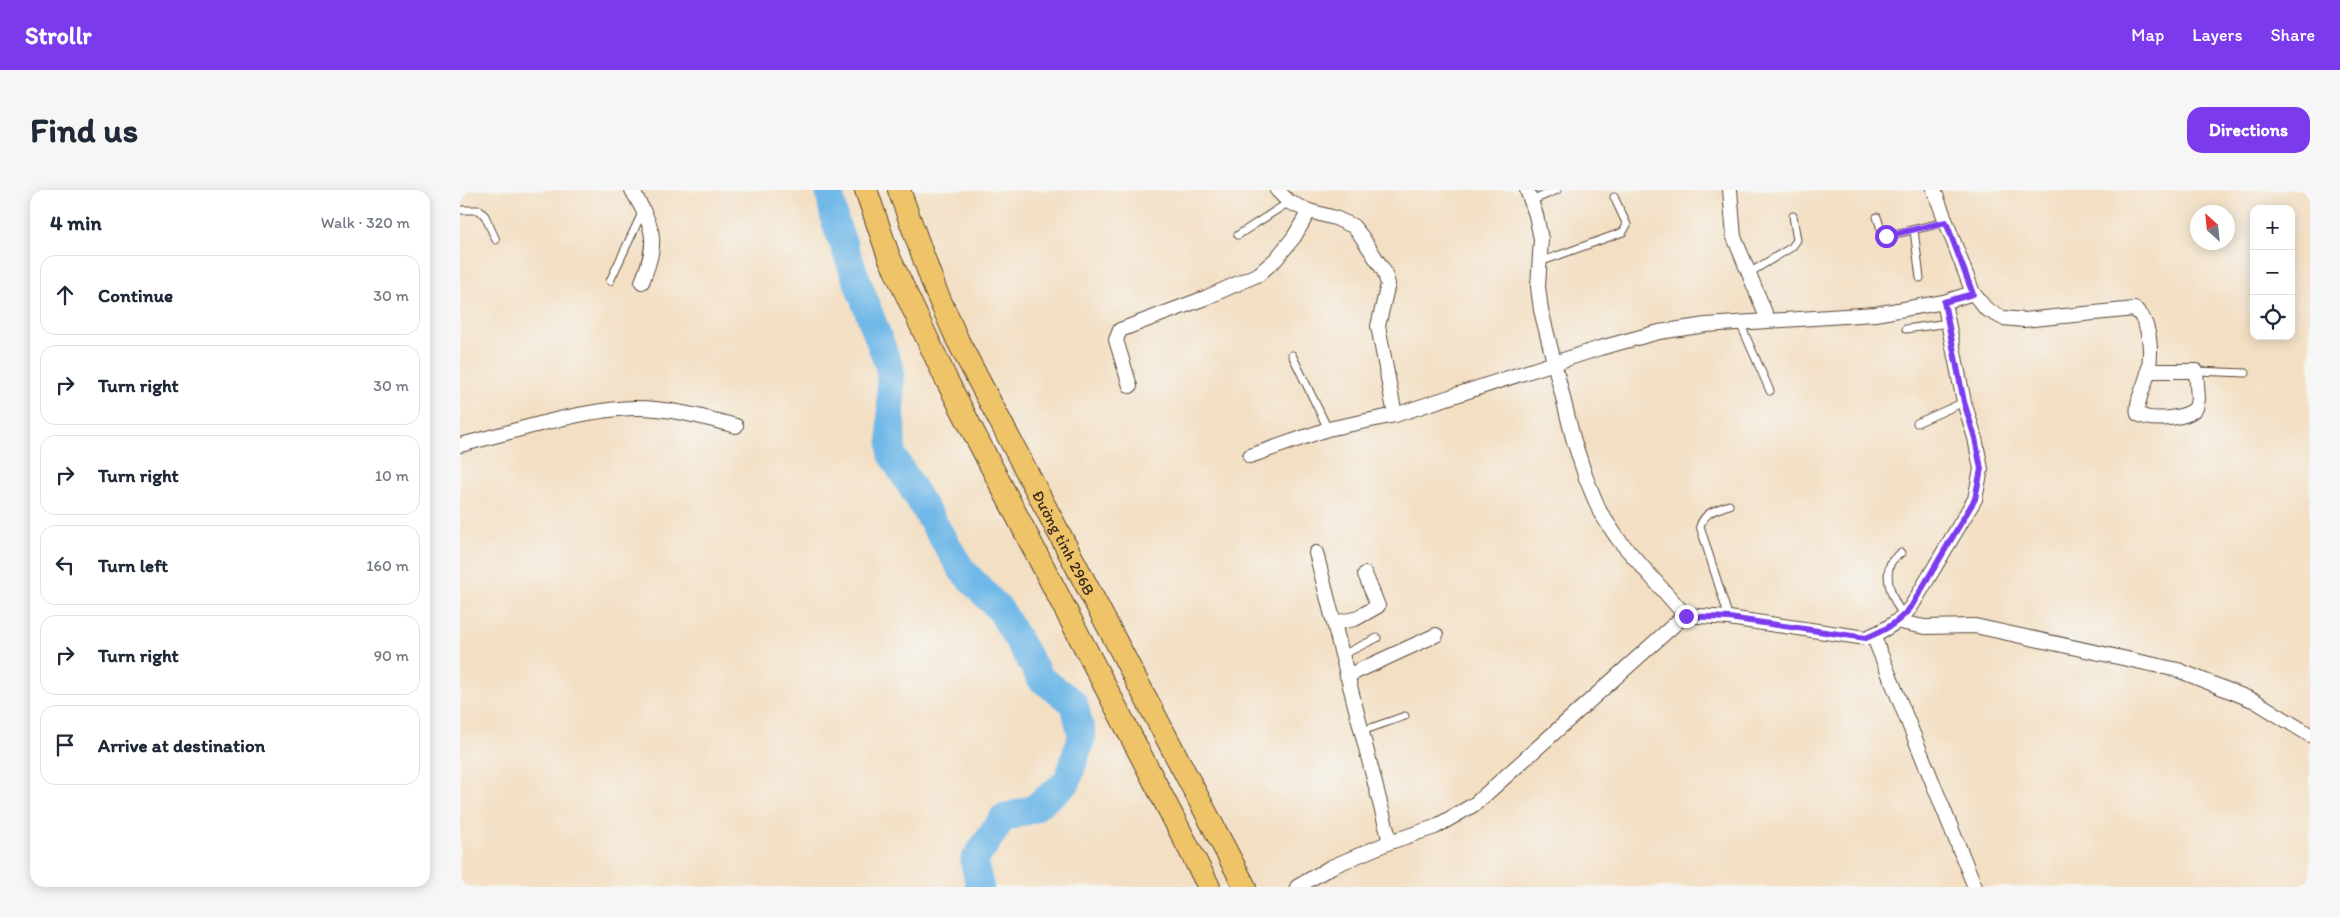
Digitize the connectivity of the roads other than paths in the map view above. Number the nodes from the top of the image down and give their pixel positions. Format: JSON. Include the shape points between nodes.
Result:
{"nodes":[{"id":1,"x":632,"y":190,"type":"edge"},
{"id":2,"x":866,"y":190,"type":"edge"},
{"id":3,"x":899,"y":190,"type":"edge"},
{"id":4,"x":1277,"y":190,"type":"edge"},
{"id":5,"x":1557,"y":190,"type":"edge"},
{"id":6,"x":1730,"y":190,"type":"edge"},
{"id":7,"x":1934,"y":190,"type":"edge"},
{"id":8,"x":1529,"y":196,"type":"edge"},
{"id":9,"x":1614,"y":197,"type":"dead end"},
{"id":10,"x":1289,"y":202,"type":"junction"},
{"id":11,"x":460,"y":210,"type":"edge"},
{"id":12,"x":643,"y":211,"type":"junction"},
{"id":13,"x":1308,"y":211,"type":"junction"},
{"id":14,"x":1793,"y":216,"type":"dead end"},
{"id":15,"x":1877,"y":216,"type":"dead end"},
{"id":16,"x":1946,"y":222,"type":"junction"},
{"id":17,"x":1914,"y":230,"type":"junction"},
{"id":18,"x":1238,"y":235,"type":"dead end"},
{"id":19,"x":496,"y":240,"type":"dead end"},
{"id":20,"x":1539,"y":262,"type":"junction"},
{"id":21,"x":1749,"y":273,"type":"junction"},
{"id":22,"x":1920,"y":278,"type":"dead end"},
{"id":23,"x":610,"y":281,"type":"dead end"},
{"id":24,"x":642,"y":282,"type":"dead end"},
{"id":25,"x":1973,"y":294,"type":"junction"},
{"id":26,"x":1944,"y":302,"type":"junction"},
{"id":27,"x":1768,"y":320,"type":"junction"},
{"id":28,"x":1740,"y":322,"type":"junction"},
{"id":29,"x":1949,"y":322,"type":"junction"},
{"id":30,"x":1906,"y":329,"type":"dead end"},
{"id":31,"x":1292,"y":355,"type":"dead end"},
{"id":32,"x":1554,"y":363,"type":"junction"},
{"id":33,"x":2149,"y":371,"type":"junction"},
{"id":34,"x":2196,"y":372,"type":"junction"},
{"id":35,"x":2246,"y":372,"type":"dead end"},
{"id":36,"x":1130,"y":386,"type":"dead end"},
{"id":37,"x":1770,"y":391,"type":"dead end"},
{"id":38,"x":1964,"y":402,"type":"junction"},
{"id":39,"x":1394,"y":415,"type":"junction"},
{"id":40,"x":1918,"y":423,"type":"dead end"},
{"id":41,"x":736,"y":426,"type":"dead end"},
{"id":42,"x":1328,"y":429,"type":"junction"},
{"id":43,"x":460,"y":445,"type":"edge"},
{"id":44,"x":1250,"y":456,"type":"dead end"},
{"id":45,"x":1728,"y":505,"type":"dead end"},
{"id":46,"x":1316,"y":553,"type":"dead end"},
{"id":47,"x":1901,"y":553,"type":"dead end"},
{"id":48,"x":1365,"y":574,"type":"dead end"},
{"id":49,"x":1686,"y":616,"type":"junction"},
{"id":50,"x":1729,"y":618,"type":"junction"},
{"id":51,"x":1902,"y":619,"type":"junction"},
{"id":52,"x":1334,"y":623,"type":"junction"},
{"id":53,"x":1436,"y":635,"type":"dead end"},
{"id":54,"x":1873,"y":635,"type":"junction"},
{"id":55,"x":1377,"y":638,"type":"dead end"},
{"id":56,"x":1342,"y":655,"type":"junction"},
{"id":57,"x":1347,"y":676,"type":"junction"},
{"id":58,"x":1405,"y":716,"type":"dead end"},
{"id":59,"x":1362,"y":731,"type":"junction"},
{"id":60,"x":2310,"y":735,"type":"edge"},
{"id":61,"x":1390,"y":842,"type":"junction"},
{"id":62,"x":1209,"y":887,"type":"edge"},
{"id":63,"x":1245,"y":887,"type":"edge"},
{"id":64,"x":1297,"y":887,"type":"edge"},
{"id":65,"x":1974,"y":887,"type":"edge"}],
"edges":[{"from":1,"to":12,"type":"street"},
{"from":2,"to":62,"type":"main road","name":"Đường tỉnh 296B","via":[[889,257],[946,380]]},
{"from":3,"to":63,"type":"main road","name":"Đường tỉnh 296B","via":[[958,341]]},
{"from":4,"to":10,"type":"street"},
{"from":5,"to":8,"type":"lane"},
{"from":6,"to":21,"type":"street","via":[[1734,238]]},
{"from":7,"to":16,"type":"street"},
{"from":8,"to":20,"type":"street","via":[[1541,239]]},
{"from":9,"to":20,"type":"lane","via":[[1627,225],[1623,232]]},
{"from":10,"to":13,"type":"street"},
{"from":10,"to":18,"type":"lane"},
{"from":11,"to":19,"type":"lane","via":[[479,210]]},
{"from":12,"to":23,"type":"lane"},
{"from":12,"to":24,"type":"street","via":[[654,238],[651,260]]},
{"from":13,"to":36,"type":"street","via":[[1294,237],[1259,274],[1120,330],[1116,340]]},
{"from":13,"to":39,"type":"street","via":[[1353,226],[1384,271],[1388,284],[1378,326]]},
{"from":14,"to":21,"type":"lane","via":[[1796,240],[1792,247]]},
{"from":15,"to":17,"type":"lane","via":[[1886,236]]},
{"from":16,"to":17,"type":"lane"},
{"from":16,"to":25,"type":"street"},
{"from":17,"to":22,"type":"lane"},
{"from":20,"to":32,"type":"street","via":[[1539,295]]},
{"from":21,"to":27,"type":"street"},
{"from":25,"to":26,"type":"street"},
{"from":25,"to":33,"type":"street","via":[[2002,318],[2024,320],[2135,309],[2143,315],[2147,325]]},
{"from":26,"to":27,"type":"street","via":[[1875,314]]},
{"from":26,"to":29,"type":"street"},
{"from":27,"to":28,"type":"street"},
{"from":28,"to":32,"type":"street","via":[[1660,332]]},
{"from":28,"to":37,"type":"lane"},
{"from":29,"to":30,"type":"lane"},
{"from":29,"to":38,"type":"street"},
{"from":31,"to":42,"type":"lane"},
{"from":32,"to":39,"type":"street"},
{"from":32,"to":49,"type":"street","via":[[1573,438],[1600,512],[1618,539]]},
{"from":33,"to":34,"type":"street"},
{"from":33,"to":34,"type":"street","via":[[2137,410],[2142,416],[2153,418],[2183,416],[2192,411],[2198,399]]},
{"from":34,"to":35,"type":"lane"},
{"from":38,"to":40,"type":"lane"},
{"from":38,"to":51,"type":"street","via":[[1981,469],[1975,499]]},
{"from":39,"to":42,"type":"street"},
{"from":41,"to":43,"type":"street","via":[[683,412],[635,408],[584,414]]},
{"from":42,"to":44,"type":"street"},
{"from":45,"to":50,"type":"lane","via":[[1711,511],[1700,526]]},
{"from":46,"to":52,"type":"street"},
{"from":47,"to":51,"type":"lane","via":[[1890,563],[1889,571],[1890,586]]},
{"from":48,"to":52,"type":"street","via":[[1378,606],[1356,619]]},
{"from":49,"to":50,"type":"street"},
{"from":49,"to":61,"type":"street","via":[[1475,804],[1435,827]]},
{"from":50,"to":54,"type":"street","via":[[1866,638]]},
{"from":51,"to":54,"type":"street"},
{"from":51,"to":60,"type":"street","via":[[1925,627],[1975,626],[2178,670],[2248,698]]},
{"from":52,"to":56,"type":"street"},
{"from":53,"to":57,"type":"street"},
{"from":54,"to":65,"type":"street"},
{"from":55,"to":56,"type":"lane"},
{"from":56,"to":57,"type":"street"},
{"from":57,"to":59,"type":"street"},
{"from":58,"to":59,"type":"lane"},
{"from":59,"to":61,"type":"street"},
{"from":61,"to":64,"type":"street","via":[[1331,867]]}]}
